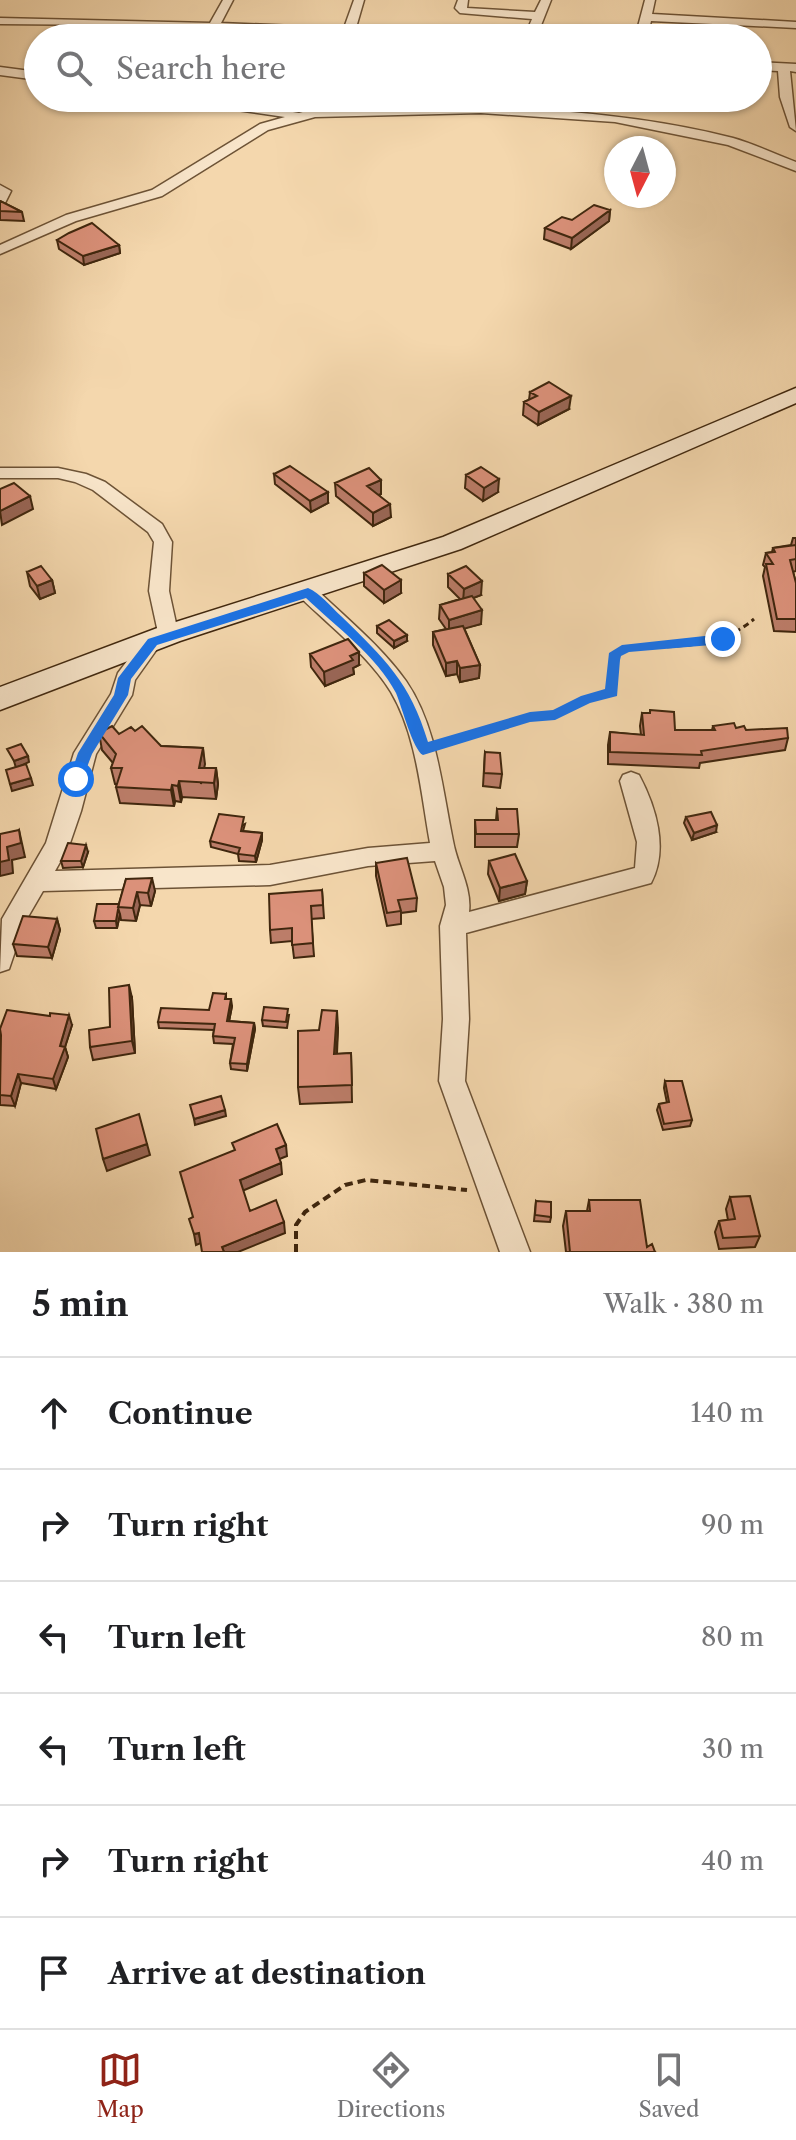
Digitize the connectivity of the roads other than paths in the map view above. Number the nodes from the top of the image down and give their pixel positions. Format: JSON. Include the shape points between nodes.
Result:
{"nodes":[{"id":1,"x":228,"y":0,"type":"edge"},
{"id":2,"x":359,"y":0,"type":"edge"},
{"id":3,"x":463,"y":0,"type":"edge"},
{"id":4,"x":546,"y":0,"type":"edge"},
{"id":5,"x":650,"y":0,"type":"edge"},
{"id":6,"x":539,"y":16,"type":"junction"},
{"id":7,"x":647,"y":17,"type":"junction"},
{"id":8,"x":0,"y":21,"type":"edge"},
{"id":9,"x":160,"y":24,"type":"edge"},
{"id":10,"x":215,"y":24,"type":"edge"},
{"id":11,"x":351,"y":24,"type":"edge"},
{"id":12,"x":536,"y":24,"type":"edge"},
{"id":13,"x":645,"y":24,"type":"edge"},
{"id":14,"x":796,"y":25,"type":"edge"},
{"id":15,"x":790,"y":68,"type":"edge"},
{"id":16,"x":0,"y":71,"type":"edge"},
{"id":17,"x":24,"y":74,"type":"edge"},
{"id":18,"x":277,"y":112,"type":"edge"},
{"id":19,"x":356,"y":112,"type":"edge"},
{"id":20,"x":526,"y":112,"type":"edge"},
{"id":21,"x":314,"y":113,"type":"joint"},
{"id":22,"x":298,"y":115,"type":"junction"},
{"id":23,"x":796,"y":127,"type":"edge"},
{"id":24,"x":796,"y":167,"type":"edge"},
{"id":25,"x":0,"y":189,"type":"edge"},
{"id":26,"x":0,"y":200,"type":"edge"},
{"id":27,"x":0,"y":250,"type":"edge"},
{"id":28,"x":796,"y":395,"type":"edge"},
{"id":29,"x":0,"y":473,"type":"edge"},
{"id":30,"x":308,"y":593,"type":"junction"},
{"id":31,"x":161,"y":639,"type":"junction"},
{"id":32,"x":0,"y":699,"type":"edge"},
{"id":33,"x":631,"y":781,"type":"dead end"},
{"id":34,"x":443,"y":851,"type":"junction"},
{"id":35,"x":37,"y":881,"type":"junction"},
{"id":36,"x":452,"y":926,"type":"junction"},
{"id":37,"x":0,"y":961,"type":"edge"},
{"id":38,"x":515,"y":1252,"type":"edge"}],
"edges":[{"from":1,"to":10,"type":"street"},
{"from":2,"to":11,"type":"street"},
{"from":3,"to":6,"type":"street","via":[[464,11]]},
{"from":4,"to":6,"type":"street"},
{"from":5,"to":7,"type":"street"},
{"from":6,"to":12,"type":"street"},
{"from":7,"to":13,"type":"street"},
{"from":7,"to":14,"type":"street"},
{"from":8,"to":9,"type":"street"},
{"from":15,"to":23,"type":"street","via":[[786,97]]},
{"from":16,"to":17,"type":"street"},
{"from":18,"to":22,"type":"street"},
{"from":19,"to":21,"type":"street"},
{"from":20,"to":24,"type":"street","via":[[615,118],[719,138]]},
{"from":21,"to":22,"type":"street"},
{"from":22,"to":27,"type":"street","via":[[264,127],[157,193],[71,218]]},
{"from":25,"to":26,"type":"street"},
{"from":28,"to":30,"type":"street","via":[[553,504]]},
{"from":29,"to":31,"type":"street","via":[[80,478],[155,528],[163,542]]},
{"from":30,"to":31,"type":"street"},
{"from":30,"to":34,"type":"street","via":[[399,687],[423,749]]},
{"from":31,"to":32,"type":"street"},
{"from":31,"to":35,"type":"street","via":[[125,678],[121,695],[85,753],[57,846]]},
{"from":33,"to":36,"type":"street","via":[[649,848],[649,868],[643,876]]},
{"from":34,"to":35,"type":"street","via":[[368,857],[270,875]]},
{"from":34,"to":36,"type":"street","via":[[456,887]]},
{"from":35,"to":37,"type":"street","via":[[14,919]]},
{"from":36,"to":38,"type":"street","via":[[452,1081]]}]}
